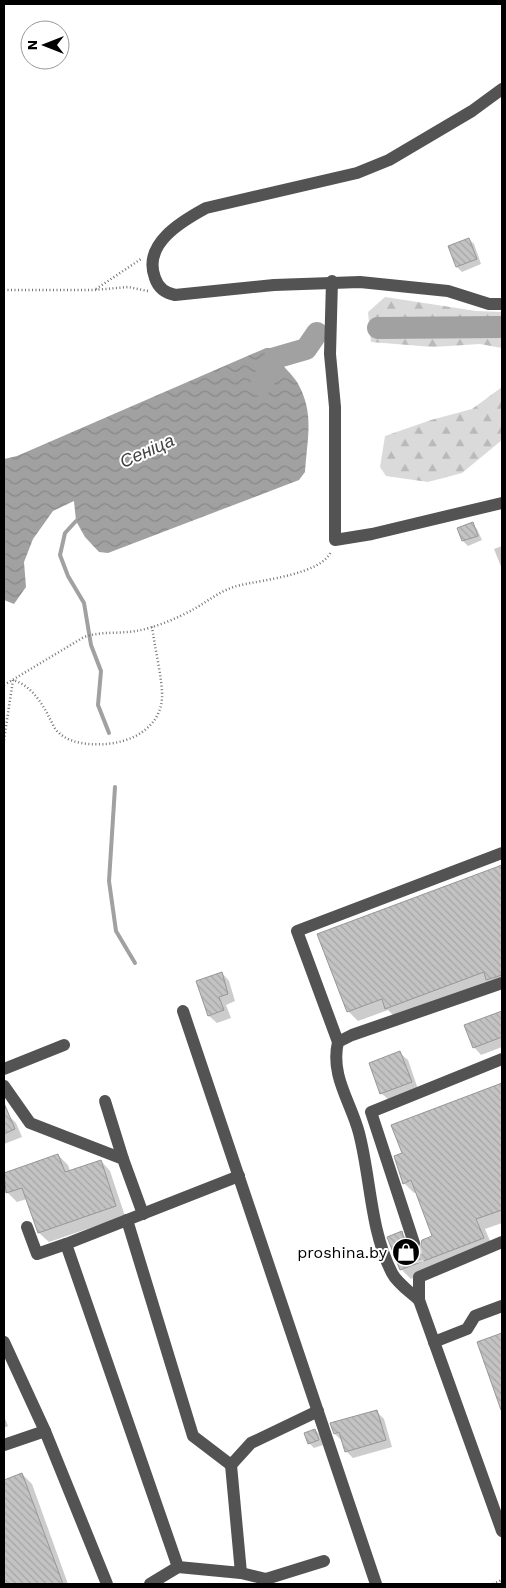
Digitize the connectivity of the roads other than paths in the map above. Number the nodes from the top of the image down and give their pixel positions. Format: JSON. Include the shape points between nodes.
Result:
{"nodes":[{"id":1,"x":502,"y":88,"type":"edge"},
{"id":2,"x":332,"y":281,"type":"junction"},
{"id":3,"x":502,"y":304,"type":"edge"},
{"id":4,"x":502,"y":503,"type":"edge"},
{"id":5,"x":502,"y":853,"type":"edge"},
{"id":6,"x":502,"y":983,"type":"edge"},
{"id":7,"x":183,"y":1011,"type":"dead end"},
{"id":8,"x":338,"y":1042,"type":"junction"},
{"id":9,"x":64,"y":1045,"type":"dead end"},
{"id":10,"x":502,"y":1059,"type":"edge"},
{"id":11,"x":4,"y":1068,"type":"edge"},
{"id":12,"x":4,"y":1086,"type":"edge"},
{"id":13,"x":105,"y":1101,"type":"dead end"},
{"id":14,"x":123,"y":1159,"type":"junction"},
{"id":15,"x":239,"y":1176,"type":"junction"},
{"id":16,"x":142,"y":1214,"type":"junction"},
{"id":17,"x":127,"y":1220,"type":"junction"},
{"id":18,"x":27,"y":1227,"type":"dead end"},
{"id":19,"x":502,"y":1242,"type":"edge"},
{"id":20,"x":414,"y":1243,"type":"tunnel mouth"},
{"id":21,"x":66,"y":1244,"type":"junction"},
{"id":22,"x":418,"y":1263,"type":"tunnel mouth"},
{"id":23,"x":419,"y":1277,"type":"junction"},
{"id":24,"x":419,"y":1300,"type":"junction"},
{"id":25,"x":502,"y":1306,"type":"edge"},
{"id":26,"x":4,"y":1342,"type":"edge"},
{"id":27,"x":434,"y":1342,"type":"junction"},
{"id":28,"x":318,"y":1411,"type":"junction"},
{"id":29,"x":45,"y":1431,"type":"junction"},
{"id":30,"x":4,"y":1445,"type":"edge"},
{"id":31,"x":232,"y":1465,"type":"junction"},
{"id":32,"x":502,"y":1531,"type":"edge"},
{"id":33,"x":324,"y":1561,"type":"dead end"},
{"id":34,"x":178,"y":1567,"type":"junction"},
{"id":35,"x":241,"y":1573,"type":"junction"},
{"id":36,"x":107,"y":1584,"type":"edge"},
{"id":37,"x":150,"y":1584,"type":"edge"},
{"id":38,"x":376,"y":1584,"type":"edge"}],
"edges":[{"from":1,"to":2,"type":"street","via":[[472,111],[389,160],[349,175],[206,208],[177,227],[156,248],[153,272],[163,290],[170,294]]},
{"from":2,"to":3,"type":"street","via":[[448,291],[489,304]]},
{"from":2,"to":4,"type":"street","via":[[330,354],[335,407],[335,540]]},
{"from":5,"to":8,"type":"street","via":[[297,931]]},
{"from":6,"to":8,"type":"street"},
{"from":7,"to":15,"type":"street"},
{"from":8,"to":24,"type":"street","via":[[335,1055],[338,1080],[359,1132],[378,1237],[393,1275]]},
{"from":9,"to":11,"type":"street"},
{"from":10,"to":20,"type":"street","via":[[371,1112]]},
{"from":12,"to":14,"type":"street","via":[[30,1123]]},
{"from":13,"to":14,"type":"street"},
{"from":14,"to":16,"type":"street"},
{"from":15,"to":16,"type":"street"},
{"from":15,"to":28,"type":"street"},
{"from":16,"to":17,"type":"street"},
{"from":17,"to":21,"type":"street"},
{"from":17,"to":31,"type":"street","via":[[193,1436]]},
{"from":18,"to":21,"type":"street","via":[[37,1254]]},
{"from":19,"to":23,"type":"street"},
{"from":21,"to":34,"type":"street"},
{"from":22,"to":23,"type":"street"},
{"from":23,"to":24,"type":"street"},
{"from":24,"to":27,"type":"street"},
{"from":25,"to":27,"type":"street","via":[[475,1316],[467,1329]]},
{"from":26,"to":29,"type":"street"},
{"from":27,"to":32,"type":"street"},
{"from":28,"to":31,"type":"street","via":[[250,1443]]},
{"from":28,"to":38,"type":"street"},
{"from":29,"to":30,"type":"street"},
{"from":29,"to":36,"type":"street"},
{"from":31,"to":35,"type":"street"},
{"from":33,"to":35,"type":"street","via":[[266,1579]]},
{"from":34,"to":35,"type":"street"},
{"from":34,"to":37,"type":"street"}]}
